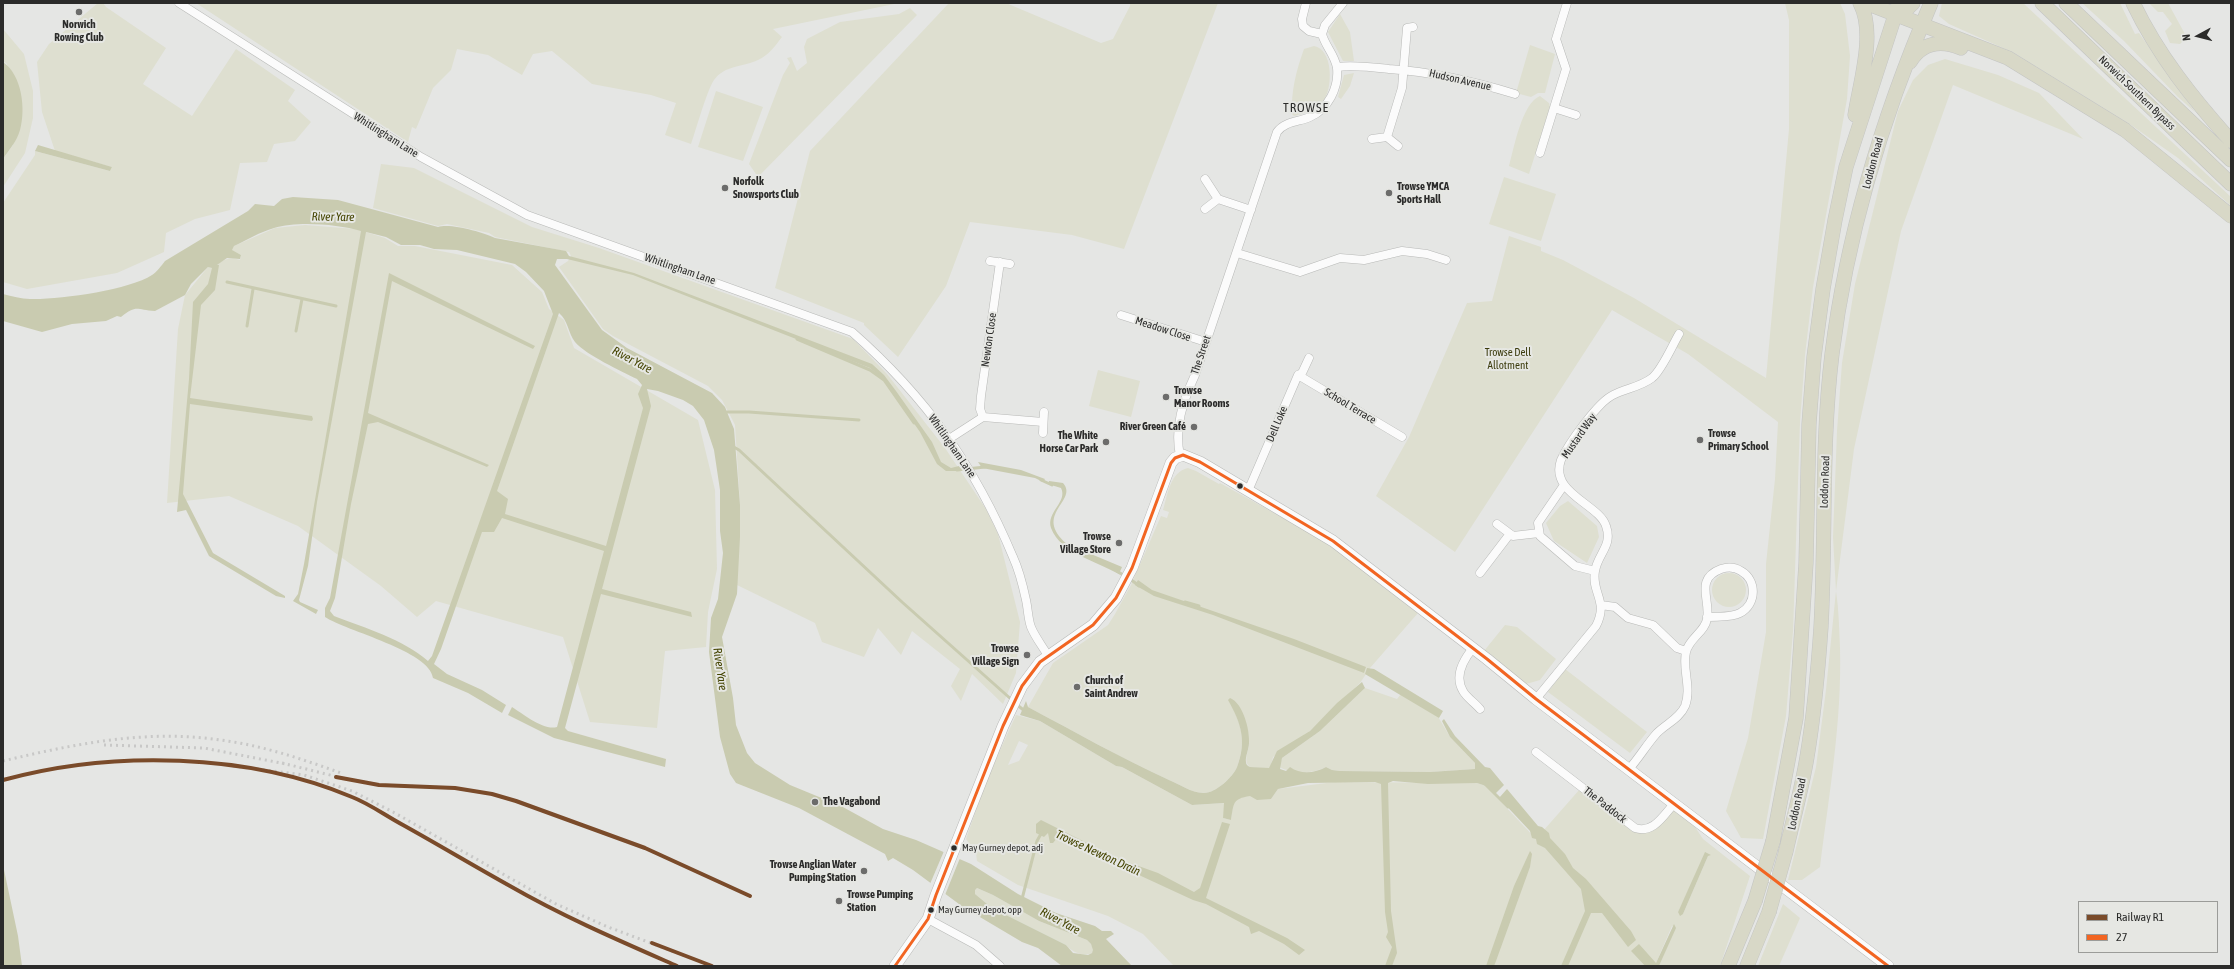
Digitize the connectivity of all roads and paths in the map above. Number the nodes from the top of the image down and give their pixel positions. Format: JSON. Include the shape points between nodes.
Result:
{"nodes":[{"id":1,"x":179,"y":3,"type":"edge"},
{"id":2,"x":1306,"y":3,"type":"edge"},
{"id":3,"x":1343,"y":3,"type":"edge"},
{"id":4,"x":1567,"y":3,"type":"edge"},
{"id":5,"x":1860,"y":3,"type":"edge"},
{"id":6,"x":1866,"y":3,"type":"edge"},
{"id":7,"x":1913,"y":3,"type":"edge"},
{"id":8,"x":1931,"y":3,"type":"edge"},
{"id":9,"x":2042,"y":3,"type":"edge"},
{"id":10,"x":2066,"y":3,"type":"edge"},
{"id":11,"x":2133,"y":3,"type":"edge"},
{"id":12,"x":1897,"y":8,"type":"edge"},
{"id":13,"x":1922,"y":24,"type":"junction"},
{"id":14,"x":1413,"y":27,"type":"dead end"},
{"id":15,"x":1322,"y":34,"type":"junction"},
{"id":16,"x":1337,"y":68,"type":"junction"},
{"id":17,"x":1405,"y":70,"type":"junction"},
{"id":18,"x":1903,"y":73,"type":"junction"},
{"id":19,"x":2039,"y":77,"type":"junction"},
{"id":20,"x":1515,"y":94,"type":"dead end"},
{"id":21,"x":1554,"y":108,"type":"junction"},
{"id":22,"x":1576,"y":115,"type":"dead end"},
{"id":23,"x":1387,"y":137,"type":"junction"},
{"id":24,"x":1372,"y":139,"type":"dead end"},
{"id":25,"x":2231,"y":142,"type":"edge"},
{"id":26,"x":1398,"y":146,"type":"dead end"},
{"id":27,"x":1540,"y":153,"type":"dead end"},
{"id":28,"x":2231,"y":160,"type":"edge"},
{"id":29,"x":1846,"y":167,"type":"junction"},
{"id":30,"x":1205,"y":179,"type":"dead end"},
{"id":31,"x":2231,"y":184,"type":"edge"},
{"id":32,"x":1218,"y":199,"type":"junction"},
{"id":33,"x":1204,"y":209,"type":"dead end"},
{"id":34,"x":1251,"y":210,"type":"junction"},
{"id":35,"x":2231,"y":216,"type":"edge"},
{"id":36,"x":1237,"y":253,"type":"junction"},
{"id":37,"x":1446,"y":260,"type":"dead end"},
{"id":38,"x":990,"y":261,"type":"dead end"},
{"id":39,"x":1000,"y":262,"type":"junction"},
{"id":40,"x":1010,"y":264,"type":"dead end"},
{"id":41,"x":1121,"y":315,"type":"dead end"},
{"id":42,"x":1679,"y":334,"type":"dead end"},
{"id":43,"x":1206,"y":342,"type":"junction"},
{"id":44,"x":1309,"y":358,"type":"dead end"},
{"id":45,"x":1298,"y":374,"type":"junction"},
{"id":46,"x":1044,"y":412,"type":"dead end"},
{"id":47,"x":983,"y":417,"type":"junction"},
{"id":48,"x":1043,"y":422,"type":"junction"},
{"id":49,"x":1043,"y":433,"type":"dead end"},
{"id":50,"x":1402,"y":437,"type":"dead end"},
{"id":51,"x":949,"y":439,"type":"junction"},
{"id":52,"x":1180,"y":456,"type":"junction"},
{"id":53,"x":1564,"y":485,"type":"junction"},
{"id":54,"x":1248,"y":491,"type":"junction"},
{"id":55,"x":1497,"y":524,"type":"dead end"},
{"id":56,"x":1539,"y":533,"type":"junction"},
{"id":57,"x":1509,"y":535,"type":"junction"},
{"id":58,"x":1595,"y":571,"type":"junction"},
{"id":59,"x":1480,"y":573,"type":"dead end"},
{"id":60,"x":1601,"y":605,"type":"junction"},
{"id":61,"x":1707,"y":616,"type":"junction"},
{"id":62,"x":1473,"y":648,"type":"junction"},
{"id":63,"x":1686,"y":651,"type":"junction"},
{"id":64,"x":1048,"y":656,"type":"junction"},
{"id":65,"x":1536,"y":699,"type":"junction"},
{"id":66,"x":1480,"y":709,"type":"dead end"},
{"id":67,"x":1536,"y":752,"type":"dead end"},
{"id":68,"x":1629,"y":769,"type":"junction"},
{"id":69,"x":1673,"y":805,"type":"junction"},
{"id":70,"x":928,"y":919,"type":"junction"},
{"id":71,"x":895,"y":966,"type":"edge"},
{"id":72,"x":1000,"y":966,"type":"edge"},
{"id":73,"x":1728,"y":966,"type":"edge"},
{"id":74,"x":1747,"y":966,"type":"edge"},
{"id":75,"x":1888,"y":966,"type":"edge"}],
"edges":[{"from":1,"to":51,"type":"street","name":"Whitlingham Lane","via":[[421,157],[527,215],[846,328],[888,364]]},
{"from":2,"to":15,"type":"street","via":[[1303,26],[1309,31]]},
{"from":3,"to":15,"type":"street","via":[[1325,25]]},
{"from":4,"to":21,"type":"street","via":[[1556,39],[1566,69]]},
{"from":5,"to":29,"type":"highway","via":[[1866,16],[1867,33],[1864,66]]},
{"from":6,"to":12,"type":"highway"},
{"from":7,"to":12,"type":"highway","via":[[1906,10]]},
{"from":8,"to":13,"type":"highway","name":"Loddon Road"},
{"from":9,"to":31,"type":"highway","name":"Norwich Southern Bypass"},
{"from":10,"to":28,"type":"highway","name":"Norwich Southern Bypass"},
{"from":11,"to":25,"type":"highway","via":[[2183,85]]},
{"from":12,"to":13,"type":"highway"},
{"from":12,"to":29,"type":"highway","name":"Loddon Road"},
{"from":13,"to":18,"type":"highway","name":"Loddon Road"},
{"from":13,"to":19,"type":"highway","via":[[2008,58]]},
{"from":14,"to":17,"type":"street","via":[[1407,28]]},
{"from":15,"to":16,"type":"street"},
{"from":16,"to":17,"type":"street","name":"Hudson Avenue","via":[[1358,66]]},
{"from":16,"to":34,"type":"street","name":"The Street","via":[[1334,88],[1326,104],[1311,117],[1282,125],[1277,132]]},
{"from":17,"to":20,"type":"street","name":"Hudson Avenue","via":[[1452,76]]},
{"from":17,"to":23,"type":"street","via":[[1401,94]]},
{"from":18,"to":19,"type":"highway","via":[[1913,56],[1922,49],[1939,43],[1953,45]]},
{"from":18,"to":74,"type":"highway","name":"Loddon Road","bridge":true,"via":[[1880,138],[1855,232],[1832,354],[1827,413],[1821,627],[1807,758],[1770,912]]},
{"from":19,"to":35,"type":"highway","via":[[2125,130]]},
{"from":21,"to":22,"type":"street"},
{"from":21,"to":27,"type":"street"},
{"from":23,"to":24,"type":"street"},
{"from":23,"to":26,"type":"street"},
{"from":29,"to":73,"type":"highway","name":"Loddon Road","bridge":true,"via":[[1832,235],[1814,358],[1809,424],[1803,633],[1796,718],[1773,841],[1755,901]]},
{"from":30,"to":32,"type":"street"},
{"from":32,"to":33,"type":"street"},
{"from":32,"to":34,"type":"street"},
{"from":34,"to":36,"type":"street","name":"The Street"},
{"from":36,"to":37,"type":"street","via":[[1300,272],[1340,258],[1364,260],[1402,250]]},
{"from":36,"to":43,"type":"street","name":"The Street"},
{"from":38,"to":39,"type":"street"},
{"from":39,"to":40,"type":"street"},
{"from":39,"to":47,"type":"street","name":"Newton Close","via":[[981,396]]},
{"from":41,"to":43,"type":"street","name":"Meadow Close"},
{"from":42,"to":53,"type":"street","name":"Mustard Way","via":[[1654,377],[1642,385],[1613,395],[1600,405],[1566,450],[1559,469]]},
{"from":43,"to":52,"type":"street","name":"The Street","via":[[1177,425]]},
{"from":44,"to":45,"type":"street","name":"Dell Loke","via":[[1302,373]]},
{"from":45,"to":50,"type":"street","name":"School Terrace"},
{"from":45,"to":54,"type":"street","name":"Dell Loke"},
{"from":46,"to":48,"type":"street"},
{"from":47,"to":48,"type":"street"},
{"from":47,"to":51,"type":"street"},
{"from":48,"to":49,"type":"street"},
{"from":51,"to":64,"type":"street","name":"Whitlingham Lane","via":[[970,467],[995,514],[1014,559],[1026,598],[1031,627]]},
{"from":52,"to":54,"type":"street","via":[[1188,456]]},
{"from":52,"to":64,"type":"street","via":[[1170,465],[1124,586],[1093,625]]},
{"from":53,"to":56,"type":"street","via":[[1538,523]]},
{"from":53,"to":58,"type":"street","via":[[1606,524],[1608,543]]},
{"from":54,"to":62,"type":"street","via":[[1334,541]]},
{"from":55,"to":57,"type":"street"},
{"from":56,"to":57,"type":"street","via":[[1517,537]]},
{"from":56,"to":58,"type":"street","via":[[1543,541],[1575,566]]},
{"from":57,"to":59,"type":"street"},
{"from":58,"to":60,"type":"street"},
{"from":60,"to":63,"type":"street","via":[[1615,607],[1628,618],[1653,625],[1677,648]]},
{"from":60,"to":65,"type":"street","via":[[1602,614],[1596,626]]},
{"from":61,"to":61,"type":"street","via":[[1704,590],[1708,579],[1715,572],[1725,568],[1736,568],[1746,574],[1753,589],[1752,600],[1746,609],[1736,615]]},
{"from":61,"to":63,"type":"street","via":[[1706,624]]},
{"from":62,"to":65,"type":"street"},
{"from":62,"to":66,"type":"street","via":[[1461,665],[1461,687]]},
{"from":63,"to":68,"type":"street","via":[[1684,662],[1687,691],[1684,708],[1657,734]]},
{"from":64,"to":70,"type":"street","via":[[1033,670],[1022,686]]},
{"from":65,"to":68,"type":"street"},
{"from":67,"to":69,"type":"street","name":"The Paddock","via":[[1635,828],[1647,830]]},
{"from":68,"to":69,"type":"street"},
{"from":69,"to":75,"type":"street"},
{"from":70,"to":71,"type":"street"},
{"from":70,"to":72,"type":"street","via":[[976,945]]}]}
